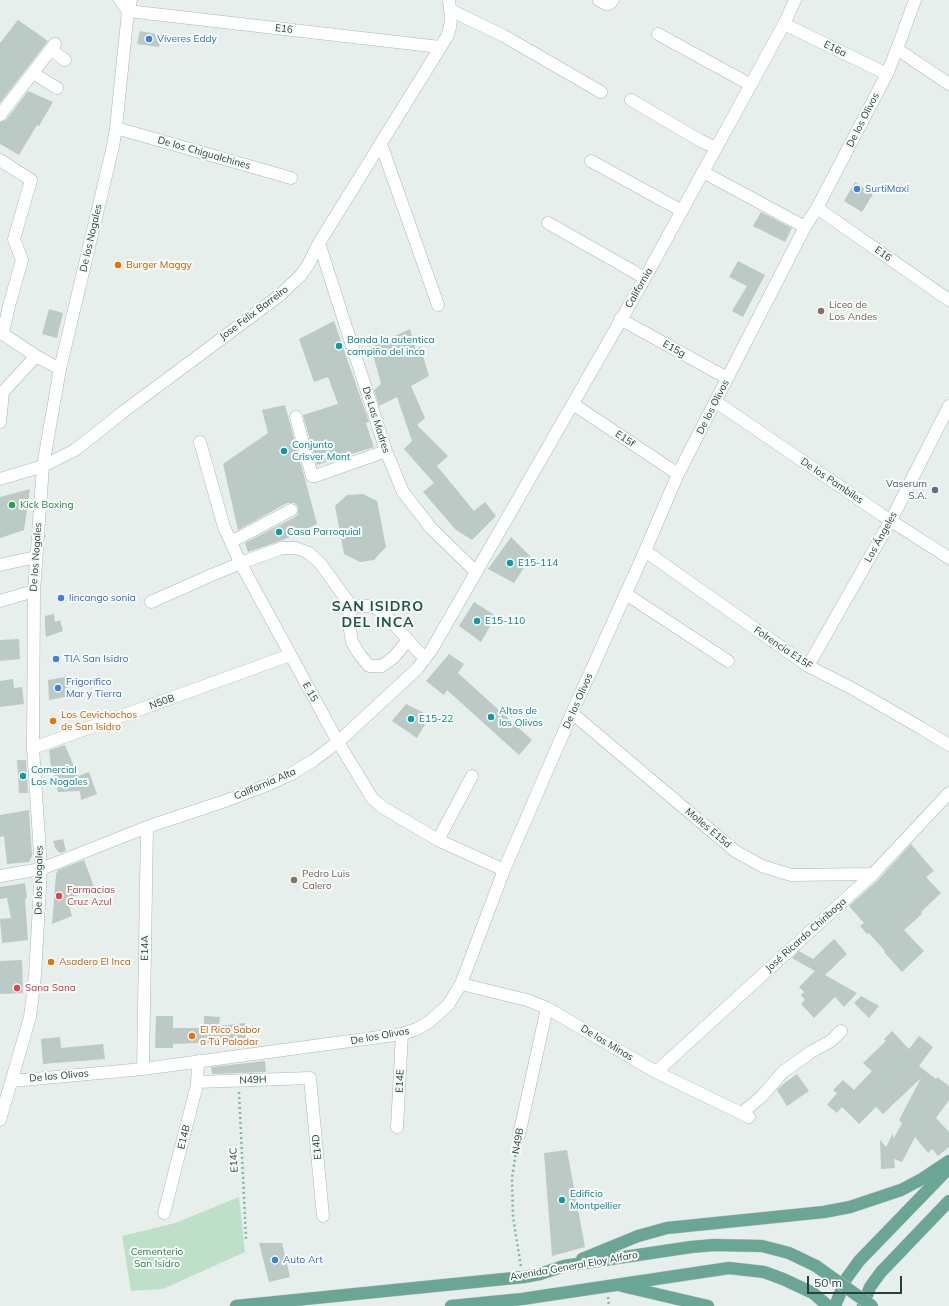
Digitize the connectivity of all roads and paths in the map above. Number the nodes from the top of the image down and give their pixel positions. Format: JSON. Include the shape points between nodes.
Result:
{"nodes":[{"id":1,"x":120,"y":0,"type":"edge"},
{"id":2,"x":599,"y":0,"type":"edge"},
{"id":3,"x":613,"y":0,"type":"edge"},
{"id":4,"x":795,"y":0,"type":"edge"},
{"id":5,"x":916,"y":0,"type":"edge"},
{"id":6,"x":449,"y":5,"type":"edge"},
{"id":7,"x":130,"y":6,"type":"edge"},
{"id":8,"x":784,"y":24,"type":"junction"},
{"id":9,"x":658,"y":34,"type":"dead end"},
{"id":10,"x":440,"y":47,"type":"junction"},
{"id":11,"x":897,"y":49,"type":"junction"},
{"id":12,"x":65,"y":60,"type":"dead end"},
{"id":13,"x":33,"y":73,"type":"junction"},
{"id":14,"x":887,"y":74,"type":"junction"},
{"id":15,"x":949,"y":84,"type":"edge"},
{"id":16,"x":751,"y":85,"type":"junction"},
{"id":17,"x":57,"y":88,"type":"dead end"},
{"id":18,"x":601,"y":92,"type":"dead end"},
{"id":19,"x":631,"y":100,"type":"dead end"},
{"id":20,"x":0,"y":115,"type":"edge"},
{"id":21,"x":116,"y":128,"type":"junction"},
{"id":22,"x":381,"y":144,"type":"junction"},
{"id":23,"x":716,"y":148,"type":"junction"},
{"id":24,"x":0,"y":160,"type":"edge"},
{"id":25,"x":591,"y":161,"type":"dead end"},
{"id":26,"x":0,"y":170,"type":"edge"},
{"id":27,"x":703,"y":172,"type":"junction"},
{"id":28,"x":291,"y":178,"type":"dead end"},
{"id":29,"x":30,"y":184,"type":"junction"},
{"id":30,"x":818,"y":208,"type":"junction"},
{"id":31,"x":682,"y":211,"type":"junction"},
{"id":32,"x":548,"y":223,"type":"dead end"},
{"id":33,"x":805,"y":227,"type":"junction"},
{"id":34,"x":319,"y":244,"type":"junction"},
{"id":35,"x":645,"y":278,"type":"junction"},
{"id":36,"x":949,"y":300,"type":"edge"},
{"id":37,"x":438,"y":306,"type":"dead end"},
{"id":38,"x":620,"y":319,"type":"junction"},
{"id":39,"x":1,"y":333,"type":"edge"},
{"id":40,"x":36,"y":356,"type":"junction"},
{"id":41,"x":60,"y":369,"type":"junction"},
{"id":42,"x":727,"y":378,"type":"junction"},
{"id":43,"x":2,"y":391,"type":"edge"},
{"id":44,"x":716,"y":402,"type":"junction"},
{"id":45,"x":573,"y":404,"type":"junction"},
{"id":46,"x":949,"y":406,"type":"edge"},
{"id":47,"x":296,"y":417,"type":"dead end"},
{"id":48,"x":0,"y":422,"type":"edge"},
{"id":49,"x":200,"y":442,"type":"dead end"},
{"id":50,"x":386,"y":451,"type":"junction"},
{"id":51,"x":43,"y":466,"type":"junction"},
{"id":52,"x":678,"y":474,"type":"junction"},
{"id":53,"x":0,"y":479,"type":"edge"},
{"id":54,"x":291,"y":510,"type":"dead end"},
{"id":55,"x":890,"y":520,"type":"junction"},
{"id":56,"x":231,"y":542,"type":"junction"},
{"id":57,"x":645,"y":551,"type":"junction"},
{"id":58,"x":948,"y":556,"type":"edge"},
{"id":59,"x":36,"y":557,"type":"junction"},
{"id":60,"x":240,"y":564,"type":"junction"},
{"id":61,"x":0,"y":565,"type":"edge"},
{"id":62,"x":476,"y":572,"type":"junction"},
{"id":63,"x":34,"y":591,"type":"junction"},
{"id":64,"x":626,"y":594,"type":"junction"},
{"id":65,"x":0,"y":601,"type":"edge"},
{"id":66,"x":151,"y":602,"type":"dead end"},
{"id":67,"x":352,"y":607,"type":"junction"},
{"id":68,"x":408,"y":640,"type":"junction"},
{"id":69,"x":290,"y":655,"type":"junction"},
{"id":70,"x":425,"y":659,"type":"junction"},
{"id":71,"x":728,"y":661,"type":"dead end"},
{"id":72,"x":808,"y":666,"type":"junction"},
{"id":73,"x":572,"y":713,"type":"junction"},
{"id":74,"x":338,"y":742,"type":"junction"},
{"id":75,"x":949,"y":745,"type":"edge"},
{"id":76,"x":33,"y":748,"type":"junction"},
{"id":77,"x":472,"y":776,"type":"dead end"},
{"id":78,"x":949,"y":792,"type":"edge"},
{"id":79,"x":147,"y":827,"type":"junction"},
{"id":80,"x":438,"y":840,"type":"junction"},
{"id":81,"x":41,"y":869,"type":"junction"},
{"id":82,"x":504,"y":870,"type":"junction"},
{"id":83,"x":873,"y":874,"type":"junction"},
{"id":84,"x":0,"y":876,"type":"edge"},
{"id":85,"x":461,"y":984,"type":"junction"},
{"id":86,"x":547,"y":1008,"type":"junction"},
{"id":87,"x":842,"y":1031,"type":"dead end"},
{"id":88,"x":402,"y":1034,"type":"junction"},
{"id":89,"x":198,"y":1061,"type":"junction"},
{"id":90,"x":143,"y":1069,"type":"junction"},
{"id":91,"x":656,"y":1072,"type":"junction"},
{"id":92,"x":310,"y":1078,"type":"joint"},
{"id":93,"x":12,"y":1080,"type":"junction"},
{"id":94,"x":239,"y":1080,"type":"junction"},
{"id":95,"x":197,"y":1082,"type":"junction"},
{"id":96,"x":0,"y":1120,"type":"edge"},
{"id":97,"x":397,"y":1127,"type":"dead end"},
{"id":98,"x":519,"y":1135,"type":"joint"},
{"id":99,"x":949,"y":1162,"type":"edge"},
{"id":100,"x":949,"y":1168,"type":"edge"},
{"id":101,"x":949,"y":1201,"type":"edge"},
{"id":102,"x":164,"y":1213,"type":"dead end"},
{"id":103,"x":323,"y":1216,"type":"dead end"},
{"id":104,"x":246,"y":1239,"type":"dead end"},
{"id":105,"x":564,"y":1266,"type":"junction"},
{"id":106,"x":524,"y":1277,"type":"junction"},
{"id":107,"x":615,"y":1284,"type":"junction"},
{"id":108,"x":464,"y":1305,"type":"edge"},
{"id":109,"x":236,"y":1306,"type":"edge"},
{"id":110,"x":451,"y":1306,"type":"edge"},
{"id":111,"x":708,"y":1306,"type":"edge"},
{"id":112,"x":828,"y":1306,"type":"edge"},
{"id":113,"x":835,"y":1306,"type":"edge"},
{"id":114,"x":863,"y":1306,"type":"edge"},
{"id":115,"x":872,"y":1306,"type":"edge"}],
"edges":[{"from":1,"to":7,"type":"street"},
{"from":2,"to":3,"type":"street","via":[[606,4]]},
{"from":4,"to":8,"type":"street","name":"California"},
{"from":5,"to":11,"type":"street","name":"De los Olivos"},
{"from":6,"to":10,"type":"street","name":"Jose Felix Barreiro","via":[[450,27]]},
{"from":6,"to":18,"type":"street"},
{"from":7,"to":10,"type":"street","name":"E16"},
{"from":7,"to":21,"type":"street","name":"De los Nogales"},
{"from":8,"to":14,"type":"street","name":"E16a"},
{"from":8,"to":16,"type":"street","name":"California"},
{"from":9,"to":16,"type":"street"},
{"from":10,"to":22,"type":"street","name":"Jose Felix Barreiro"},
{"from":11,"to":14,"type":"street","name":"De los Olivos"},
{"from":11,"to":15,"type":"street"},
{"from":12,"to":13,"type":"street","via":[[53,47]]},
{"from":13,"to":17,"type":"street"},
{"from":13,"to":20,"type":"street"},
{"from":14,"to":30,"type":"street","name":"De los Olivos"},
{"from":16,"to":23,"type":"street","name":"California"},
{"from":19,"to":23,"type":"street"},
{"from":21,"to":28,"type":"street","name":"De los Chigualchines"},
{"from":21,"to":41,"type":"street","name":"De los Nogales"},
{"from":22,"to":34,"type":"street","name":"Jose Felix Barreiro"},
{"from":22,"to":37,"type":"street"},
{"from":23,"to":27,"type":"street","name":"California"},
{"from":24,"to":29,"type":"street"},
{"from":25,"to":31,"type":"street"},
{"from":26,"to":29,"type":"street"},
{"from":27,"to":31,"type":"street","name":"California"},
{"from":27,"to":33,"type":"street"},
{"from":29,"to":39,"type":"street","via":[[14,239],[22,260]]},
{"from":30,"to":33,"type":"street","name":"De los Olivos"},
{"from":30,"to":36,"type":"street","name":"E16"},
{"from":31,"to":35,"type":"street","name":"California"},
{"from":32,"to":35,"type":"street"},
{"from":33,"to":42,"type":"street","name":"De los Olivos"},
{"from":34,"to":50,"type":"street","name":"De Las Madres"},
{"from":34,"to":51,"type":"street","name":"Jose Felix Barreiro","via":[[301,275],[280,295],[75,450]]},
{"from":35,"to":38,"type":"street","name":"California"},
{"from":38,"to":42,"type":"street","name":"E15g"},
{"from":38,"to":45,"type":"street","name":"California"},
{"from":39,"to":40,"type":"street"},
{"from":40,"to":41,"type":"street"},
{"from":40,"to":43,"type":"street"},
{"from":41,"to":51,"type":"street","name":"De los Nogales"},
{"from":42,"to":44,"type":"street","name":"De los Olivos"},
{"from":43,"to":48,"type":"street"},
{"from":44,"to":52,"type":"street","name":"De los Olivos"},
{"from":44,"to":55,"type":"street","name":"De los Pambiles"},
{"from":45,"to":52,"type":"street","name":"E15f"},
{"from":45,"to":62,"type":"street","name":"California"},
{"from":46,"to":55,"type":"street","name":"Los Ángeles"},
{"from":47,"to":50,"type":"street","via":[[312,476]]},
{"from":49,"to":56,"type":"street","name":"E 15","via":[[224,527]]},
{"from":50,"to":62,"type":"street","name":"De Las Madres","via":[[403,492],[431,528]]},
{"from":51,"to":53,"type":"street","name":"Jose Felix Barreiro"},
{"from":51,"to":59,"type":"street","name":"De los Nogales"},
{"from":52,"to":57,"type":"street","name":"De los Olivos"},
{"from":54,"to":56,"type":"street"},
{"from":55,"to":58,"type":"street","name":"De los Pambiles"},
{"from":55,"to":72,"type":"street","name":"Los Ángeles"},
{"from":56,"to":60,"type":"street","name":"E 15"},
{"from":57,"to":64,"type":"street","name":"De los Olivos"},
{"from":57,"to":72,"type":"street","name":"Folrencia E15F"},
{"from":59,"to":61,"type":"street"},
{"from":59,"to":63,"type":"street","name":"De los Nogales"},
{"from":60,"to":66,"type":"street"},
{"from":60,"to":67,"type":"street","via":[[282,548],[296,548],[309,553],[320,562]]},
{"from":60,"to":69,"type":"street","name":"E 15"},
{"from":62,"to":70,"type":"street","name":"California Alta"},
{"from":63,"to":65,"type":"street"},
{"from":63,"to":76,"type":"street","name":"De los Nogales"},
{"from":64,"to":71,"type":"street"},
{"from":64,"to":73,"type":"street","name":"De los Olivos"},
{"from":67,"to":68,"type":"street","via":[[372,606],[391,621]]},
{"from":67,"to":68,"type":"street","via":[[348,618],[352,642],[369,666],[382,666],[394,657]]},
{"from":68,"to":70,"type":"street"},
{"from":69,"to":74,"type":"street","name":"E 15"},
{"from":69,"to":76,"type":"street","name":"N50B"},
{"from":70,"to":74,"type":"street","name":"California Alta"},
{"from":72,"to":75,"type":"street","name":"Folrencia E15F","via":[[855,690]]},
{"from":73,"to":82,"type":"street","name":"De los Olivos"},
{"from":73,"to":83,"type":"street","name":"Molles E15d","via":[[735,851],[762,866],[792,875]]},
{"from":74,"to":79,"type":"street","name":"California Alta","via":[[303,767],[264,786]]},
{"from":74,"to":80,"type":"street","name":"E 15","via":[[377,803]]},
{"from":76,"to":81,"type":"street","name":"De los Nogales"},
{"from":77,"to":80,"type":"street"},
{"from":78,"to":83,"type":"street","name":"José Ricardo Chiriboga"},
{"from":79,"to":81,"type":"street","name":"California Alta"},
{"from":79,"to":90,"type":"street","name":"E14A"},
{"from":80,"to":82,"type":"street","name":"E 15"},
{"from":81,"to":84,"type":"street","name":"California Alta"},
{"from":81,"to":93,"type":"street","name":"De los Nogales","via":[[30,1017]]},
{"from":82,"to":85,"type":"street","name":"De los Olivos"},
{"from":83,"to":91,"type":"street","name":"José Ricardo Chiriboga"},
{"from":85,"to":86,"type":"street","name":"De las Minas","via":[[527,1000]]},
{"from":85,"to":88,"type":"street","name":"De los Olivos","via":[[439,1014],[417,1029]]},
{"from":86,"to":91,"type":"street","name":"De las Minas"},
{"from":86,"to":98,"type":"street","name":"N49B"},
{"from":87,"to":91,"type":"street","name":"De las Minas","via":[[783,1072],[745,1115]]},
{"from":88,"to":89,"type":"street","name":"De los Olivos"},
{"from":88,"to":97,"type":"street","name":"E14E"},
{"from":89,"to":90,"type":"street","name":"De los Olivos"},
{"from":89,"to":95,"type":"street","name":"E14B"},
{"from":90,"to":93,"type":"street","name":"De los Olivos"},
{"from":92,"to":94,"type":"street","name":"N49H"},
{"from":92,"to":103,"type":"street","name":"E14D"},
{"from":93,"to":96,"type":"street","name":"De los Nogales"},
{"from":94,"to":95,"type":"street","name":"N49H"},
{"from":94,"to":104,"type":"path","name":"E14C"},
{"from":95,"to":102,"type":"street","name":"E14B"},
{"from":98,"to":106,"type":"path","name":"N49B","via":[[512,1178],[513,1217]]},
{"from":99,"to":105,"type":"main road","via":[[901,1190],[850,1207],[824,1212],[667,1228],[638,1236]]},
{"from":100,"to":113,"type":"main road","via":[[859,1261],[846,1279]]},
{"from":101,"to":114,"type":"main road","via":[[881,1272],[870,1287]]},
{"from":105,"to":106,"type":"main road","name":"Avenida General Eloy Alfaro"},
{"from":105,"to":115,"type":"main road","name":"Avenida General Eloy Alfaro","bridge":true,"via":[[691,1247],[762,1246],[789,1253],[816,1266]]},
{"from":106,"to":109,"type":"main road","name":"Avenida General Eloy Alfaro"},
{"from":107,"to":108,"type":"main road","via":[[522,1299]]},
{"from":107,"to":111,"type":"main road"},
{"from":107,"to":112,"type":"main road","via":[[729,1268],[764,1272],[783,1279],[813,1293]]},
{"from":108,"to":110,"type":"main road"}]}
